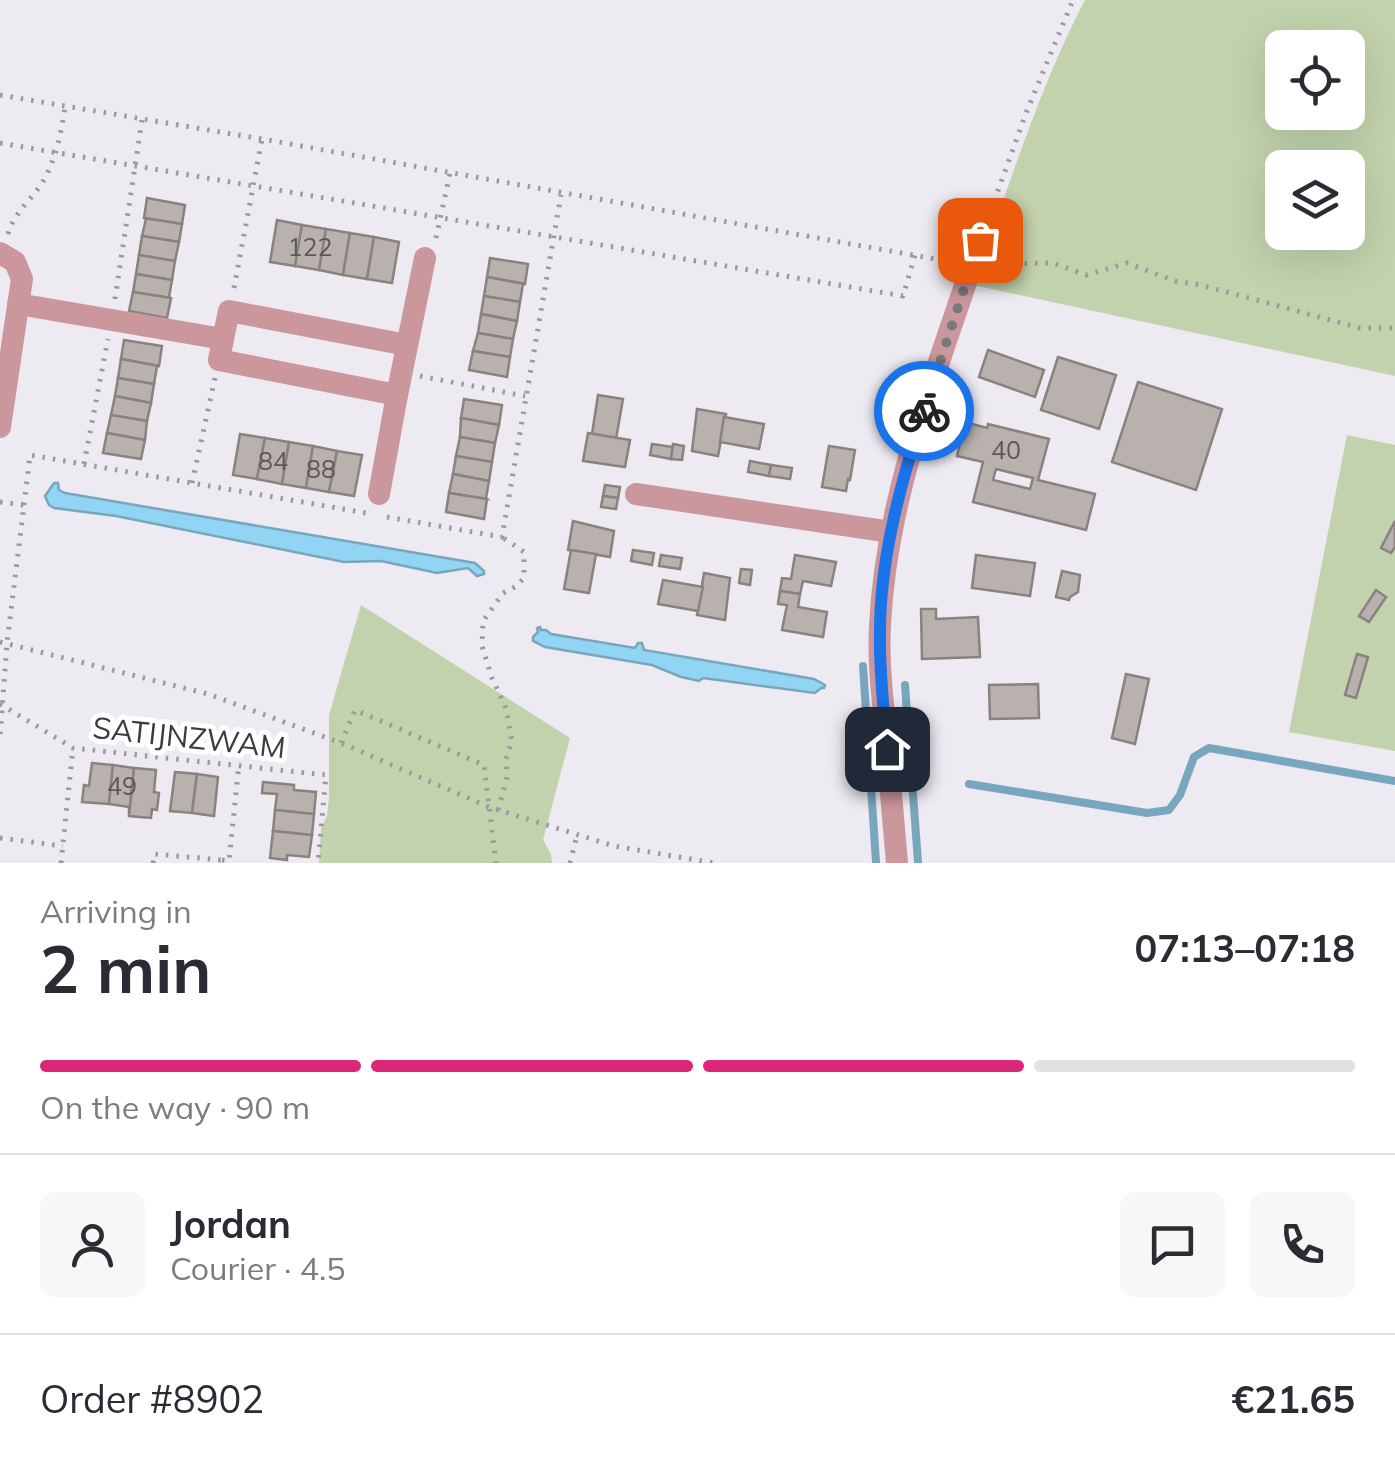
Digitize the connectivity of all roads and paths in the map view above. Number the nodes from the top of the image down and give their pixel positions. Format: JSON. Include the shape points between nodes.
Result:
{"nodes":[{"id":1,"x":1074,"y":0,"type":"edge"},
{"id":2,"x":0,"y":96,"type":"edge"},
{"id":3,"x":66,"y":107,"type":"junction"},
{"id":4,"x":142,"y":120,"type":"junction"},
{"id":5,"x":262,"y":139,"type":"junction"},
{"id":6,"x":0,"y":144,"type":"edge"},
{"id":7,"x":56,"y":154,"type":"junction"},
{"id":8,"x":135,"y":166,"type":"junction"},
{"id":9,"x":450,"y":173,"type":"junction"},
{"id":10,"x":254,"y":185,"type":"junction"},
{"id":11,"x":561,"y":194,"type":"junction"},
{"id":12,"x":441,"y":218,"type":"junction"},
{"id":13,"x":552,"y":237,"type":"junction"},
{"id":14,"x":980,"y":240,"type":"joint"},
{"id":15,"x":2,"y":253,"type":"edge"},
{"id":16,"x":915,"y":255,"type":"junction"},
{"id":17,"x":425,"y":258,"type":"joint"},
{"id":18,"x":972,"y":266,"type":"junction"},
{"id":19,"x":18,"y":304,"type":"junction"},
{"id":20,"x":229,"y":311,"type":"junction"},
{"id":21,"x":112,"y":320,"type":"junction"},
{"id":22,"x":1395,"y":328,"type":"edge"},
{"id":23,"x":407,"y":344,"type":"junction"},
{"id":24,"x":221,"y":350,"type":"junction"},
{"id":25,"x":399,"y":384,"type":"junction"},
{"id":26,"x":526,"y":396,"type":"junction"},
{"id":27,"x":0,"y":427,"type":"edge"},
{"id":28,"x":84,"y":464,"type":"junction"},
{"id":29,"x":192,"y":483,"type":"junction"},
{"id":30,"x":379,"y":494,"type":"dead end"},
{"id":31,"x":636,"y":494,"type":"dead end"},
{"id":32,"x":0,"y":502,"type":"edge"},
{"id":33,"x":24,"y":504,"type":"junction"},
{"id":34,"x":891,"y":532,"type":"junction"},
{"id":35,"x":502,"y":537,"type":"junction"},
{"id":36,"x":3,"y":643,"type":"edge"},
{"id":37,"x":1,"y":704,"type":"edge"},
{"id":38,"x":0,"y":737,"type":"edge"},
{"id":39,"x":341,"y":743,"type":"junction"},
{"id":40,"x":73,"y":748,"type":"junction"},
{"id":41,"x":239,"y":764,"type":"junction"},
{"id":42,"x":489,"y":807,"type":"junction"},
{"id":43,"x":498,"y":810,"type":"junction"},
{"id":44,"x":577,"y":834,"type":"junction"},
{"id":45,"x":0,"y":838,"type":"edge"},
{"id":46,"x":63,"y":846,"type":"junction"},
{"id":47,"x":222,"y":862,"type":"edge"},
{"id":48,"x":61,"y":863,"type":"edge"},
{"id":49,"x":153,"y":863,"type":"edge"},
{"id":50,"x":318,"y":863,"type":"edge"},
{"id":51,"x":496,"y":863,"type":"edge"},
{"id":52,"x":570,"y":863,"type":"edge"},
{"id":53,"x":714,"y":863,"type":"edge"},
{"id":54,"x":897,"y":863,"type":"edge"}],
"edges":[{"from":1,"to":14,"type":"path"},
{"from":2,"to":3,"type":"path"},
{"from":3,"to":4,"type":"path"},
{"from":3,"to":7,"type":"path"},
{"from":4,"to":5,"type":"path"},
{"from":4,"to":8,"type":"path"},
{"from":5,"to":9,"type":"path"},
{"from":5,"to":10,"type":"path"},
{"from":6,"to":7,"type":"path"},
{"from":7,"to":8,"type":"path"},
{"from":7,"to":15,"type":"path","via":[[11,223]]},
{"from":8,"to":10,"type":"path"},
{"from":8,"to":21,"type":"path"},
{"from":9,"to":11,"type":"path"},
{"from":9,"to":12,"type":"path"},
{"from":10,"to":12,"type":"path"},
{"from":10,"to":20,"type":"path"},
{"from":11,"to":13,"type":"path"},
{"from":11,"to":16,"type":"path"},
{"from":12,"to":13,"type":"path"},
{"from":12,"to":17,"type":"path","via":[[434,249]]},
{"from":13,"to":16,"type":"path","via":[[904,296]]},
{"from":13,"to":26,"type":"path"},
{"from":14,"to":18,"type":"street"},
{"from":15,"to":19,"type":"street","via":[[20,270]]},
{"from":16,"to":18,"type":"path"},
{"from":17,"to":23,"type":"street"},
{"from":18,"to":22,"type":"path","via":[[1053,263],[1086,275],[1127,263],[1360,328]]},
{"from":18,"to":34,"type":"street"},
{"from":19,"to":21,"type":"street"},
{"from":19,"to":27,"type":"street"},
{"from":20,"to":23,"type":"street"},
{"from":20,"to":24,"type":"street"},
{"from":21,"to":24,"type":"street"},
{"from":21,"to":28,"type":"path"},
{"from":23,"to":25,"type":"street"},
{"from":24,"to":25,"type":"street"},
{"from":24,"to":29,"type":"path"},
{"from":25,"to":26,"type":"path"},
{"from":25,"to":30,"type":"street"},
{"from":26,"to":35,"type":"path"},
{"from":28,"to":29,"type":"path"},
{"from":28,"to":33,"type":"path","via":[[30,454]]},
{"from":29,"to":35,"type":"path"},
{"from":31,"to":34,"type":"street"},
{"from":32,"to":33,"type":"path"},
{"from":33,"to":36,"type":"path"},
{"from":34,"to":54,"type":"street","via":[[880,629]]},
{"from":35,"to":43,"type":"path","via":[[524,552],[524,578],[503,593],[483,622],[482,646],[512,741]]},
{"from":36,"to":37,"type":"path"},
{"from":36,"to":39,"type":"path","via":[[208,694]]},
{"from":37,"to":38,"type":"path"},
{"from":37,"to":40,"type":"path","name":"SATIJNZWAM"},
{"from":39,"to":42,"type":"path"},
{"from":39,"to":42,"type":"path","via":[[355,710],[484,765]]},
{"from":40,"to":41,"type":"path","name":"SATIJNZWAM"},
{"from":40,"to":46,"type":"path"},
{"from":41,"to":47,"type":"path","via":[[229,861]]},
{"from":41,"to":50,"type":"path","name":"SATIJNZWAM","via":[[326,775]]},
{"from":42,"to":43,"type":"path"},
{"from":42,"to":51,"type":"path"},
{"from":43,"to":44,"type":"path"},
{"from":44,"to":52,"type":"path"},
{"from":44,"to":53,"type":"path"},
{"from":45,"to":46,"type":"path"},
{"from":46,"to":48,"type":"path"},
{"from":47,"to":49,"type":"path","via":[[154,854]]}]}
